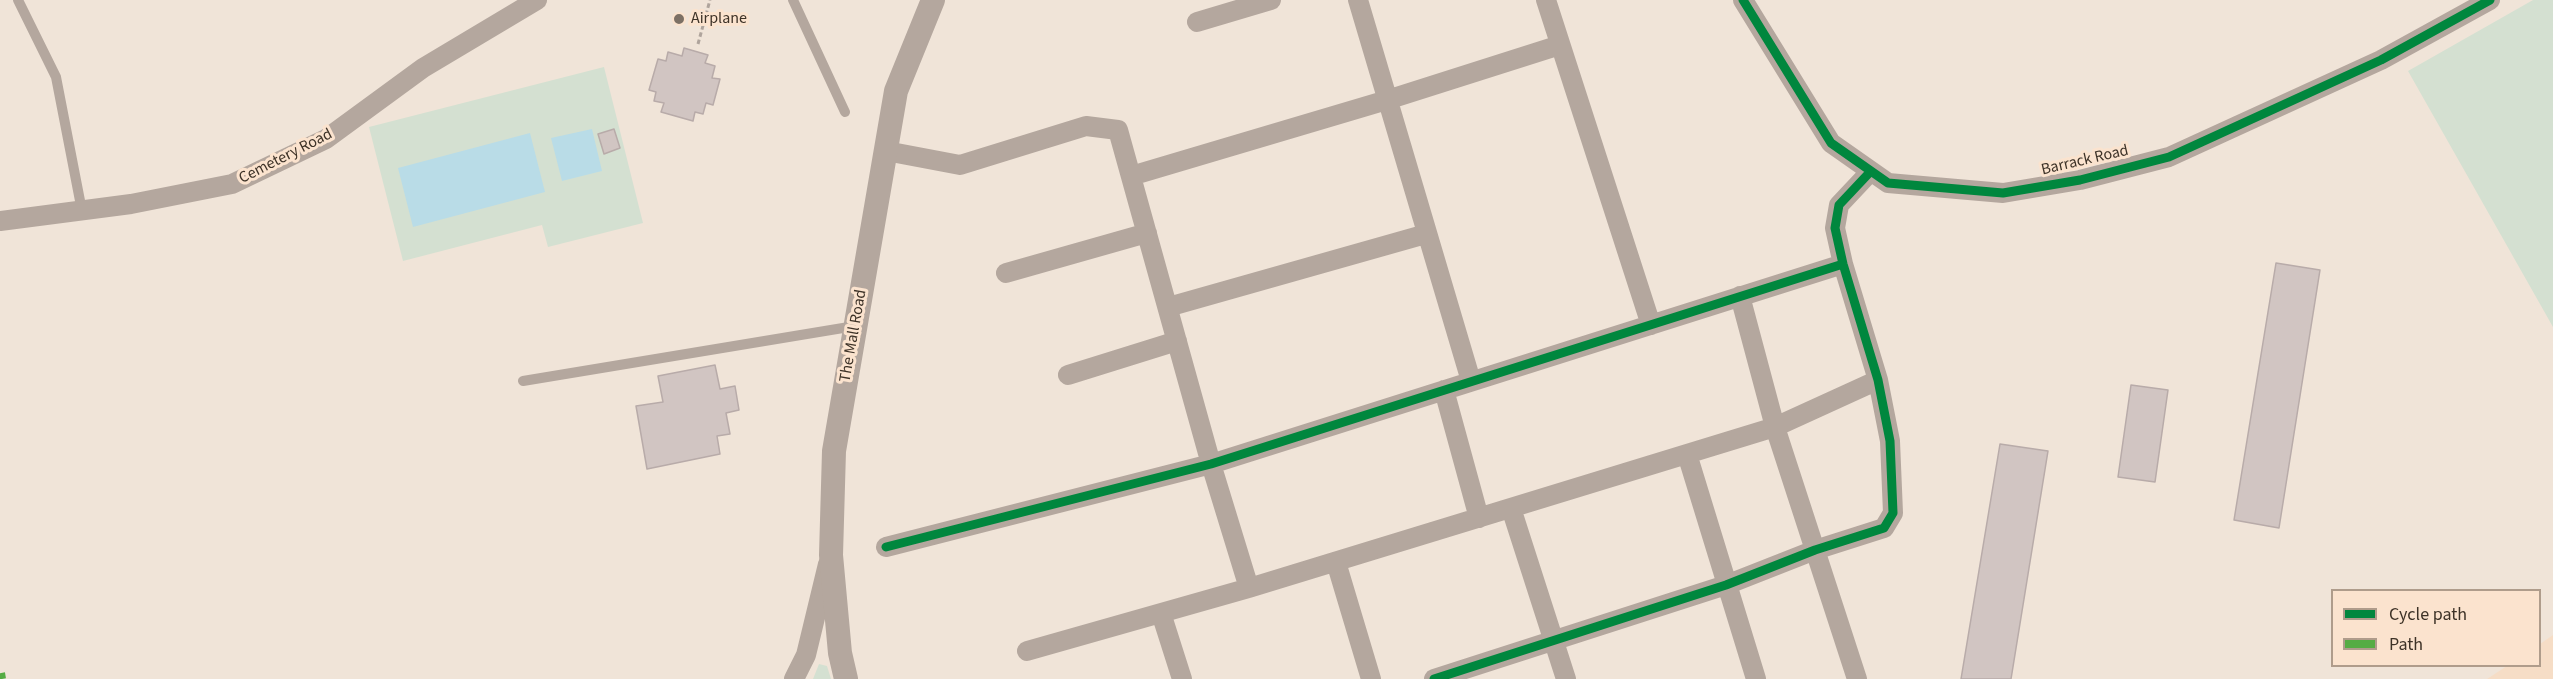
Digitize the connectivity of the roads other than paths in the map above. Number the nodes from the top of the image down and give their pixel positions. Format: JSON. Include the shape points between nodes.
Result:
{"nodes":[{"id":1,"x":18,"y":0,"type":"edge"},
{"id":2,"x":537,"y":0,"type":"edge"},
{"id":3,"x":793,"y":0,"type":"edge"},
{"id":4,"x":933,"y":0,"type":"edge"},
{"id":5,"x":1271,"y":0,"type":"edge"},
{"id":6,"x":1359,"y":0,"type":"edge"},
{"id":7,"x":1546,"y":0,"type":"edge"},
{"id":8,"x":1743,"y":0,"type":"edge"},
{"id":9,"x":2490,"y":0,"type":"edge"},
{"id":10,"x":1197,"y":22,"type":"dead end"},
{"id":11,"x":1560,"y":45,"type":"junction"},
{"id":12,"x":1387,"y":100,"type":"junction"},
{"id":13,"x":845,"y":112,"type":"dead end"},
{"id":14,"x":886,"y":151,"type":"junction"},
{"id":15,"x":1871,"y":171,"type":"junction"},
{"id":16,"x":1131,"y":176,"type":"junction"},
{"id":17,"x":82,"y":210,"type":"junction"},
{"id":18,"x":0,"y":221,"type":"edge"},
{"id":19,"x":1147,"y":233,"type":"junction"},
{"id":20,"x":1426,"y":234,"type":"junction"},
{"id":21,"x":1843,"y":264,"type":"junction"},
{"id":22,"x":1006,"y":273,"type":"dead end"},
{"id":23,"x":1740,"y":296,"type":"junction"},
{"id":24,"x":1168,"y":307,"type":"junction"},
{"id":25,"x":1651,"y":325,"type":"junction"},
{"id":26,"x":855,"y":326,"type":"junction"},
{"id":27,"x":1177,"y":341,"type":"junction"},
{"id":28,"x":1068,"y":375,"type":"dead end"},
{"id":29,"x":1878,"y":380,"type":"junction"},
{"id":30,"x":524,"y":381,"type":"dead end"},
{"id":31,"x":1472,"y":381,"type":"junction"},
{"id":32,"x":1444,"y":390,"type":"junction"},
{"id":33,"x":1775,"y":427,"type":"junction"},
{"id":34,"x":1687,"y":454,"type":"junction"},
{"id":35,"x":1211,"y":464,"type":"junction"},
{"id":36,"x":1512,"y":508,"type":"junction"},
{"id":37,"x":1479,"y":518,"type":"junction"},
{"id":38,"x":886,"y":547,"type":"dead end"},
{"id":39,"x":1815,"y":550,"type":"junction"},
{"id":40,"x":831,"y":555,"type":"junction"},
{"id":41,"x":1336,"y":561,"type":"junction"},
{"id":42,"x":1726,"y":585,"type":"junction"},
{"id":43,"x":1249,"y":588,"type":"junction"},
{"id":44,"x":1161,"y":613,"type":"junction"},
{"id":45,"x":1554,"y":640,"type":"junction"},
{"id":46,"x":1027,"y":651,"type":"dead end"},
{"id":47,"x":794,"y":679,"type":"edge"},
{"id":48,"x":846,"y":679,"type":"edge"},
{"id":49,"x":1182,"y":679,"type":"edge"},
{"id":50,"x":1371,"y":679,"type":"edge"},
{"id":51,"x":1434,"y":679,"type":"edge"},
{"id":52,"x":1566,"y":679,"type":"edge"},
{"id":53,"x":1756,"y":679,"type":"edge"},
{"id":54,"x":1857,"y":679,"type":"edge"}],
"edges":[{"from":1,"to":17,"type":"lane","via":[[56,77]]},
{"from":2,"to":17,"type":"street","name":"Cemetery Road","via":[[423,68],[326,139],[232,184]]},
{"from":3,"to":13,"type":"lane"},
{"from":4,"to":14,"type":"street","name":"The Mall Road","via":[[896,91]]},
{"from":5,"to":10,"type":"street"},
{"from":6,"to":12,"type":"street"},
{"from":7,"to":11,"type":"street"},
{"from":8,"to":15,"type":"street","name":"Barrack Road","via":[[1831,143]]},
{"from":9,"to":15,"type":"street","name":"Barrack Road","via":[[2381,60],[2169,157],[2080,180],[2003,193],[1888,183]]},
{"from":11,"to":12,"type":"street"},
{"from":11,"to":25,"type":"street"},
{"from":12,"to":16,"type":"street"},
{"from":12,"to":20,"type":"street"},
{"from":14,"to":16,"type":"street","via":[[960,165],[1086,126],[1118,130]]},
{"from":14,"to":26,"type":"street","name":"The Mall Road"},
{"from":15,"to":21,"type":"street","via":[[1839,206],[1834,228]]},
{"from":16,"to":19,"type":"street"},
{"from":17,"to":18,"type":"street","name":"Cemetery Road"},
{"from":19,"to":22,"type":"street"},
{"from":19,"to":24,"type":"street"},
{"from":20,"to":24,"type":"street"},
{"from":20,"to":31,"type":"street"},
{"from":21,"to":23,"type":"street"},
{"from":21,"to":29,"type":"street"},
{"from":23,"to":25,"type":"street"},
{"from":23,"to":33,"type":"street"},
{"from":24,"to":27,"type":"street"},
{"from":25,"to":31,"type":"street"},
{"from":26,"to":30,"type":"lane"},
{"from":26,"to":40,"type":"street","name":"The Mall Road","via":[[834,451]]},
{"from":27,"to":28,"type":"street"},
{"from":27,"to":35,"type":"street"},
{"from":29,"to":33,"type":"street"},
{"from":29,"to":39,"type":"street","via":[[1890,441],[1893,513],[1884,528]]},
{"from":31,"to":32,"type":"street"},
{"from":32,"to":35,"type":"street"},
{"from":32,"to":37,"type":"street"},
{"from":33,"to":34,"type":"street"},
{"from":33,"to":39,"type":"street"},
{"from":34,"to":36,"type":"street"},
{"from":34,"to":42,"type":"street"},
{"from":35,"to":38,"type":"street"},
{"from":35,"to":43,"type":"street"},
{"from":36,"to":37,"type":"street"},
{"from":36,"to":45,"type":"street"},
{"from":37,"to":41,"type":"street"},
{"from":39,"to":42,"type":"street"},
{"from":39,"to":54,"type":"street"},
{"from":40,"to":47,"type":"street","via":[[806,655]]},
{"from":40,"to":48,"type":"street","name":"The Mall Road"},
{"from":41,"to":43,"type":"street"},
{"from":41,"to":50,"type":"street"},
{"from":42,"to":45,"type":"street"},
{"from":42,"to":53,"type":"street"},
{"from":43,"to":44,"type":"street"},
{"from":44,"to":46,"type":"street"},
{"from":44,"to":49,"type":"street"},
{"from":45,"to":51,"type":"street"},
{"from":45,"to":52,"type":"street"}]}
